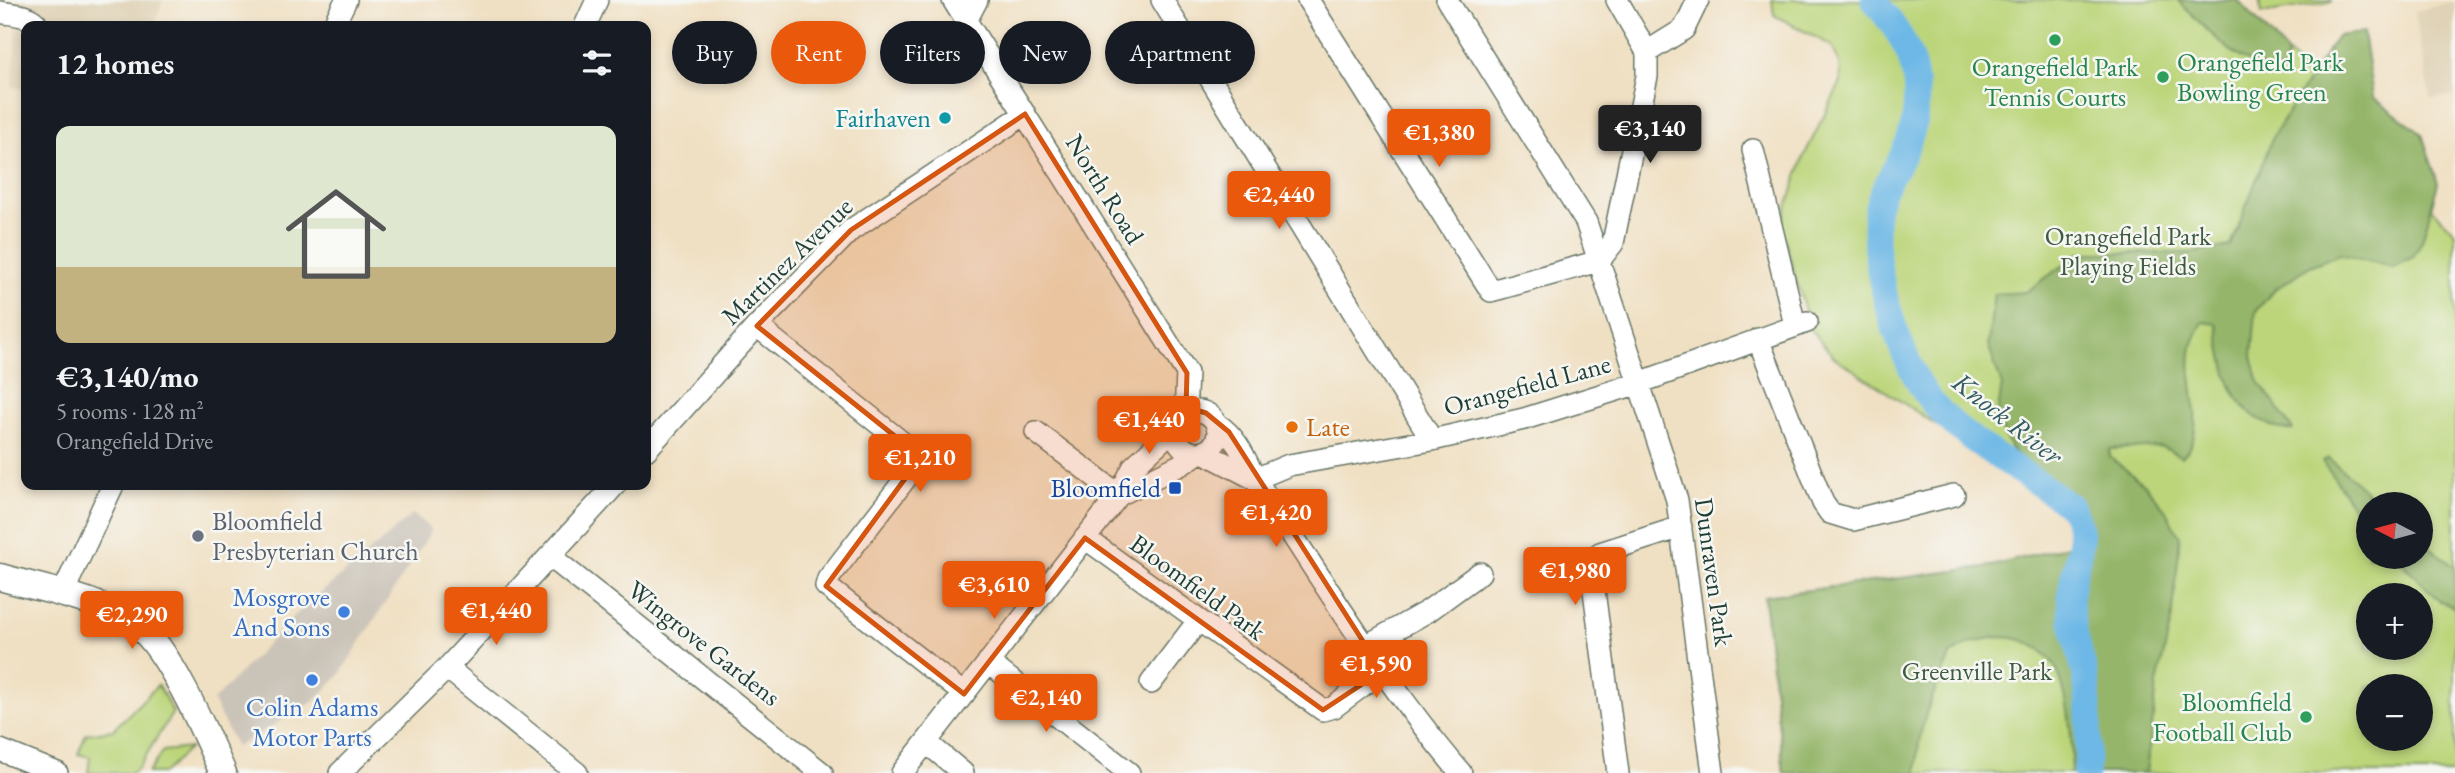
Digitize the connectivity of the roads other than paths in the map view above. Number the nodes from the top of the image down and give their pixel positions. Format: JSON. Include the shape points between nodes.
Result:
{"nodes":[{"id":1,"x":346,"y":0,"type":"edge"},
{"id":2,"x":597,"y":0,"type":"edge"},
{"id":3,"x":953,"y":0,"type":"edge"},
{"id":4,"x":978,"y":0,"type":"edge"},
{"id":5,"x":1162,"y":0,"type":"edge"},
{"id":6,"x":1308,"y":0,"type":"edge"},
{"id":7,"x":1447,"y":0,"type":"edge"},
{"id":8,"x":1617,"y":0,"type":"edge"},
{"id":9,"x":1698,"y":0,"type":"edge"},
{"id":10,"x":0,"y":12,"type":"edge"},
{"id":11,"x":35,"y":21,"type":"edge"},
{"id":12,"x":336,"y":21,"type":"edge"},
{"id":13,"x":587,"y":21,"type":"edge"},
{"id":14,"x":966,"y":21,"type":"joint"},
{"id":15,"x":985,"y":51,"type":"edge"},
{"id":16,"x":1647,"y":52,"type":"junction"},
{"id":17,"x":1025,"y":114,"type":"junction"},
{"id":18,"x":1753,"y":150,"type":"dead end"},
{"id":19,"x":1600,"y":261,"type":"junction"},
{"id":20,"x":757,"y":326,"type":"junction"},
{"id":21,"x":1758,"y":339,"type":"junction"},
{"id":22,"x":1187,"y":373,"type":"junction"},
{"id":23,"x":1639,"y":383,"type":"junction"},
{"id":24,"x":1180,"y":421,"type":"junction"},
{"id":25,"x":1214,"y":421,"type":"junction"},
{"id":26,"x":1036,"y":432,"type":"dead end"},
{"id":27,"x":1432,"y":440,"type":"junction"},
{"id":28,"x":651,"y":444,"type":"edge"},
{"id":29,"x":1201,"y":453,"type":"junction"},
{"id":30,"x":1255,"y":479,"type":"junction"},
{"id":31,"x":111,"y":490,"type":"edge"},
{"id":32,"x":610,"y":490,"type":"edge"},
{"id":33,"x":1119,"y":495,"type":"junction"},
{"id":34,"x":1954,"y":495,"type":"dead end"},
{"id":35,"x":1681,"y":527,"type":"junction"},
{"id":36,"x":1085,"y":538,"type":"junction"},
{"id":37,"x":551,"y":557,"type":"junction"},
{"id":38,"x":1480,"y":573,"type":"dead end"},
{"id":39,"x":0,"y":577,"type":"edge"},
{"id":40,"x":62,"y":595,"type":"junction"},
{"id":41,"x":1198,"y":621,"type":"junction"},
{"id":42,"x":1366,"y":646,"type":"junction"},
{"id":43,"x":988,"y":662,"type":"junction"},
{"id":44,"x":447,"y":668,"type":"junction"},
{"id":45,"x":1382,"y":671,"type":"junction"},
{"id":46,"x":1151,"y":683,"type":"dead end"},
{"id":47,"x":964,"y":694,"type":"junction"},
{"id":48,"x":926,"y":742,"type":"junction"},
{"id":49,"x":0,"y":750,"type":"edge"},
{"id":50,"x":57,"y":773,"type":"edge"},
{"id":51,"x":223,"y":773,"type":"edge"},
{"id":52,"x":340,"y":773,"type":"edge"},
{"id":53,"x":577,"y":773,"type":"edge"},
{"id":54,"x":822,"y":773,"type":"edge"},
{"id":55,"x":902,"y":773,"type":"edge"},
{"id":56,"x":963,"y":773,"type":"edge"},
{"id":57,"x":1129,"y":773,"type":"edge"},
{"id":58,"x":1461,"y":773,"type":"edge"},
{"id":59,"x":1618,"y":773,"type":"edge"},
{"id":60,"x":1713,"y":773,"type":"edge"}],
"edges":[{"from":1,"to":12,"type":"street"},
{"from":2,"to":13,"type":"street"},
{"from":3,"to":14,"type":"street","name":"North Road"},
{"from":4,"to":14,"type":"street"},
{"from":5,"to":27,"type":"street"},
{"from":6,"to":19,"type":"street","via":[[1491,291]]},
{"from":7,"to":19,"type":"street","name":"Dunraven Park","via":[[1586,222]]},
{"from":8,"to":16,"type":"street"},
{"from":9,"to":16,"type":"street","via":[[1684,30]]},
{"from":10,"to":11,"type":"street"},
{"from":15,"to":17,"type":"street","name":"North Road"},
{"from":16,"to":19,"type":"street","via":[[1647,76],[1613,243]]},
{"from":17,"to":20,"type":"street","name":"Martinez Avenue","via":[[851,230]]},
{"from":17,"to":22,"type":"street","name":"North Road"},
{"from":18,"to":21,"type":"street","name":"Orangefield Lane","via":[[1801,323]]},
{"from":19,"to":23,"type":"street","name":"Dunraven Park"},
{"from":20,"to":28,"type":"street","name":"Martinez Avenue"},
{"from":20,"to":47,"type":"street","via":[[918,458],[826,586]]},
{"from":21,"to":23,"type":"street","name":"Orangefield Lane"},
{"from":21,"to":34,"type":"street","via":[[1830,513],[1853,520]]},
{"from":22,"to":24,"type":"street"},
{"from":22,"to":25,"type":"street","name":"North Road","via":[[1202,389]]},
{"from":23,"to":27,"type":"street","name":"Orangefield Lane","via":[[1524,419]]},
{"from":23,"to":35,"type":"street","name":"Dunraven Park","via":[[1678,500]]},
{"from":24,"to":25,"type":"street","via":[[1199,411]]},
{"from":24,"to":29,"type":"street","via":[[1181,446]]},
{"from":24,"to":33,"type":"street","via":[[1134,466]]},
{"from":25,"to":29,"type":"street","via":[[1217,439]]},
{"from":25,"to":30,"type":"street","name":"North Road","via":[[1234,440]]},
{"from":26,"to":33,"type":"street"},
{"from":27,"to":30,"type":"street","name":"Orangefield Lane","via":[[1289,464]]},
{"from":29,"to":30,"type":"street"},
{"from":29,"to":33,"type":"street"},
{"from":30,"to":42,"type":"street","name":"North Road"},
{"from":31,"to":40,"type":"street"},
{"from":32,"to":37,"type":"street"},
{"from":33,"to":36,"type":"street"},
{"from":35,"to":59,"type":"street","via":[[1593,558]]},
{"from":35,"to":60,"type":"street","name":"Dunraven Park"},
{"from":36,"to":41,"type":"street","name":"Bloomfield Park"},
{"from":36,"to":43,"type":"street"},
{"from":37,"to":44,"type":"street"},
{"from":37,"to":54,"type":"street","name":"Wingrove Gardens"},
{"from":38,"to":42,"type":"street","via":[[1428,611]]},
{"from":39,"to":40,"type":"main road"},
{"from":40,"to":51,"type":"main road","via":[[125,618],[149,634],[187,697]]},
{"from":41,"to":45,"type":"street","name":"Bloomfield Park","via":[[1323,710],[1334,707]]},
{"from":41,"to":46,"type":"street"},
{"from":42,"to":45,"type":"street","name":"North Road"},
{"from":43,"to":47,"type":"street"},
{"from":43,"to":57,"type":"street"},
{"from":44,"to":52,"type":"street"},
{"from":44,"to":53,"type":"street"},
{"from":45,"to":58,"type":"street","name":"North Road"},
{"from":47,"to":48,"type":"street"},
{"from":48,"to":55,"type":"street"},
{"from":48,"to":56,"type":"street"},
{"from":49,"to":50,"type":"street"}]}
